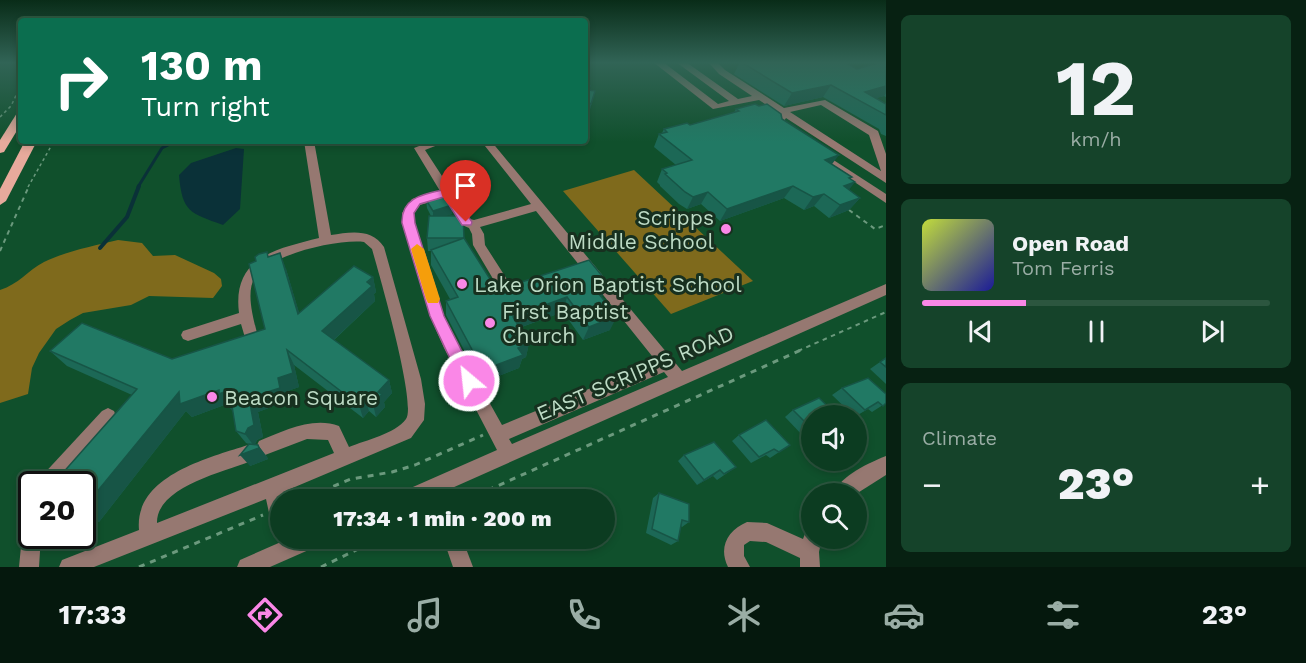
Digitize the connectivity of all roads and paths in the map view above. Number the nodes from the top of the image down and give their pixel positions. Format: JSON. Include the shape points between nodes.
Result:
{"nodes":[{"id":1,"x":692,"y":88,"type":"edge"},
{"id":2,"x":717,"y":88,"type":"edge"},
{"id":3,"x":746,"y":88,"type":"edge"},
{"id":4,"x":18,"y":91,"type":"edge"},
{"id":5,"x":759,"y":97,"type":"junction"},
{"id":6,"x":736,"y":102,"type":"junction"},
{"id":7,"x":782,"y":111,"type":"junction"},
{"id":8,"x":0,"y":117,"type":"edge"},
{"id":9,"x":18,"y":120,"type":"edge"},
{"id":10,"x":788,"y":133,"type":"edge"},
{"id":11,"x":29,"y":144,"type":"edge"},
{"id":12,"x":52,"y":144,"type":"edge"},
{"id":13,"x":310,"y":144,"type":"edge"},
{"id":14,"x":433,"y":144,"type":"edge"},
{"id":15,"x":488,"y":144,"type":"edge"},
{"id":16,"x":805,"y":144,"type":"edge"},
{"id":17,"x":0,"y":149,"type":"edge"},
{"id":18,"x":886,"y":170,"type":"edge"},
{"id":19,"x":886,"y":179,"type":"edge"},
{"id":20,"x":447,"y":192,"type":"junction"},
{"id":21,"x":886,"y":199,"type":"edge"},
{"id":22,"x":0,"y":201,"type":"edge"},
{"id":23,"x":538,"y":206,"type":"junction"},
{"id":24,"x":849,"y":210,"type":"edge"},
{"id":25,"x":473,"y":225,"type":"junction"},
{"id":26,"x":886,"y":225,"type":"edge"},
{"id":27,"x":326,"y":241,"type":"junction"},
{"id":28,"x":0,"y":251,"type":"edge"},
{"id":29,"x":538,"y":282,"type":"edge"},
{"id":30,"x":886,"y":289,"type":"edge"},
{"id":31,"x":886,"y":312,"type":"edge"},
{"id":32,"x":246,"y":316,"type":"junction"},
{"id":33,"x":188,"y":335,"type":"dead end"},
{"id":34,"x":251,"y":337,"type":"edge"},
{"id":35,"x":666,"y":364,"type":"junction"},
{"id":36,"x":680,"y":380,"type":"junction"},
{"id":37,"x":108,"y":416,"type":"dead end"},
{"id":38,"x":498,"y":435,"type":"junction"},
{"id":39,"x":508,"y":454,"type":"junction"},
{"id":40,"x":345,"y":458,"type":"junction"},
{"id":41,"x":886,"y":465,"type":"edge"},
{"id":42,"x":58,"y":471,"type":"edge"},
{"id":43,"x":854,"y":483,"type":"edge"},
{"id":44,"x":273,"y":488,"type":"joint"},
{"id":45,"x":442,"y":489,"type":"edge"},
{"id":46,"x":491,"y":489,"type":"edge"},
{"id":47,"x":270,"y":519,"type":"edge"},
{"id":48,"x":149,"y":536,"type":"junction"},
{"id":49,"x":30,"y":549,"type":"edge"},
{"id":50,"x":277,"y":549,"type":"edge"},
{"id":51,"x":358,"y":549,"type":"edge"},
{"id":52,"x":456,"y":549,"type":"edge"},
{"id":53,"x":811,"y":552,"type":"edge"},
{"id":54,"x":29,"y":567,"type":"edge"},
{"id":55,"x":69,"y":567,"type":"edge"},
{"id":56,"x":139,"y":567,"type":"edge"},
{"id":57,"x":247,"y":567,"type":"edge"},
{"id":58,"x":321,"y":567,"type":"edge"},
{"id":59,"x":463,"y":567,"type":"edge"},
{"id":60,"x":740,"y":567,"type":"edge"}],
"edges":[{"from":1,"to":6,"type":"street","via":[[716,107]]},
{"from":2,"to":6,"type":"street"},
{"from":3,"to":5,"type":"street"},
{"from":4,"to":8,"type":"path"},
{"from":5,"to":6,"type":"street"},
{"from":5,"to":7,"type":"street"},
{"from":7,"to":10,"type":"street","via":[[780,127]]},
{"from":7,"to":18,"type":"street","via":[[822,102],[874,133]]},
{"from":7,"to":19,"type":"street"},
{"from":9,"to":17,"type":"main road"},
{"from":11,"to":22,"type":"main road"},
{"from":12,"to":28,"type":"path","via":[[38,166]]},
{"from":13,"to":27,"type":"street"},
{"from":14,"to":20,"type":"street","via":[[419,148]]},
{"from":15,"to":23,"type":"street"},
{"from":16,"to":21,"type":"street"},
{"from":20,"to":25,"type":"street","via":[[466,222]]},
{"from":20,"to":38,"type":"street","via":[[416,202],[408,213],[409,223],[437,316]]},
{"from":23,"to":25,"type":"street"},
{"from":23,"to":35,"type":"street","via":[[583,268]]},
{"from":24,"to":26,"type":"path","via":[[875,229]]},
{"from":25,"to":29,"type":"street","via":[[479,245],[507,290]]},
{"from":27,"to":32,"type":"street","via":[[280,256],[251,272],[244,287]]},
{"from":27,"to":40,"type":"street","via":[[368,238],[378,247],[417,404],[416,420],[405,432]]},
{"from":30,"to":36,"type":"street","name":"EAST SCRIPPS ROAD"},
{"from":31,"to":46,"type":"path"},
{"from":32,"to":33,"type":"street"},
{"from":32,"to":34,"type":"street"},
{"from":35,"to":36,"type":"street"},
{"from":35,"to":38,"type":"street"},
{"from":36,"to":39,"type":"street","name":"EAST SCRIPPS ROAD"},
{"from":37,"to":42,"type":"street"},
{"from":38,"to":39,"type":"street"},
{"from":39,"to":45,"type":"street","name":"EAST SCRIPPS ROAD"},
{"from":40,"to":44,"type":"street"},
{"from":40,"to":48,"type":"street","via":[[333,432],[307,431],[208,468],[167,487],[157,496],[148,515]]},
{"from":41,"to":43,"type":"street"},
{"from":44,"to":48,"type":"street"},
{"from":47,"to":56,"type":"path"},
{"from":48,"to":55,"type":"street"},
{"from":49,"to":54,"type":"street"},
{"from":50,"to":57,"type":"street"},
{"from":51,"to":58,"type":"path"},
{"from":52,"to":59,"type":"street"},
{"from":53,"to":60,"type":"street","via":[[767,533],[747,531],[735,540],[734,559]]}]}
